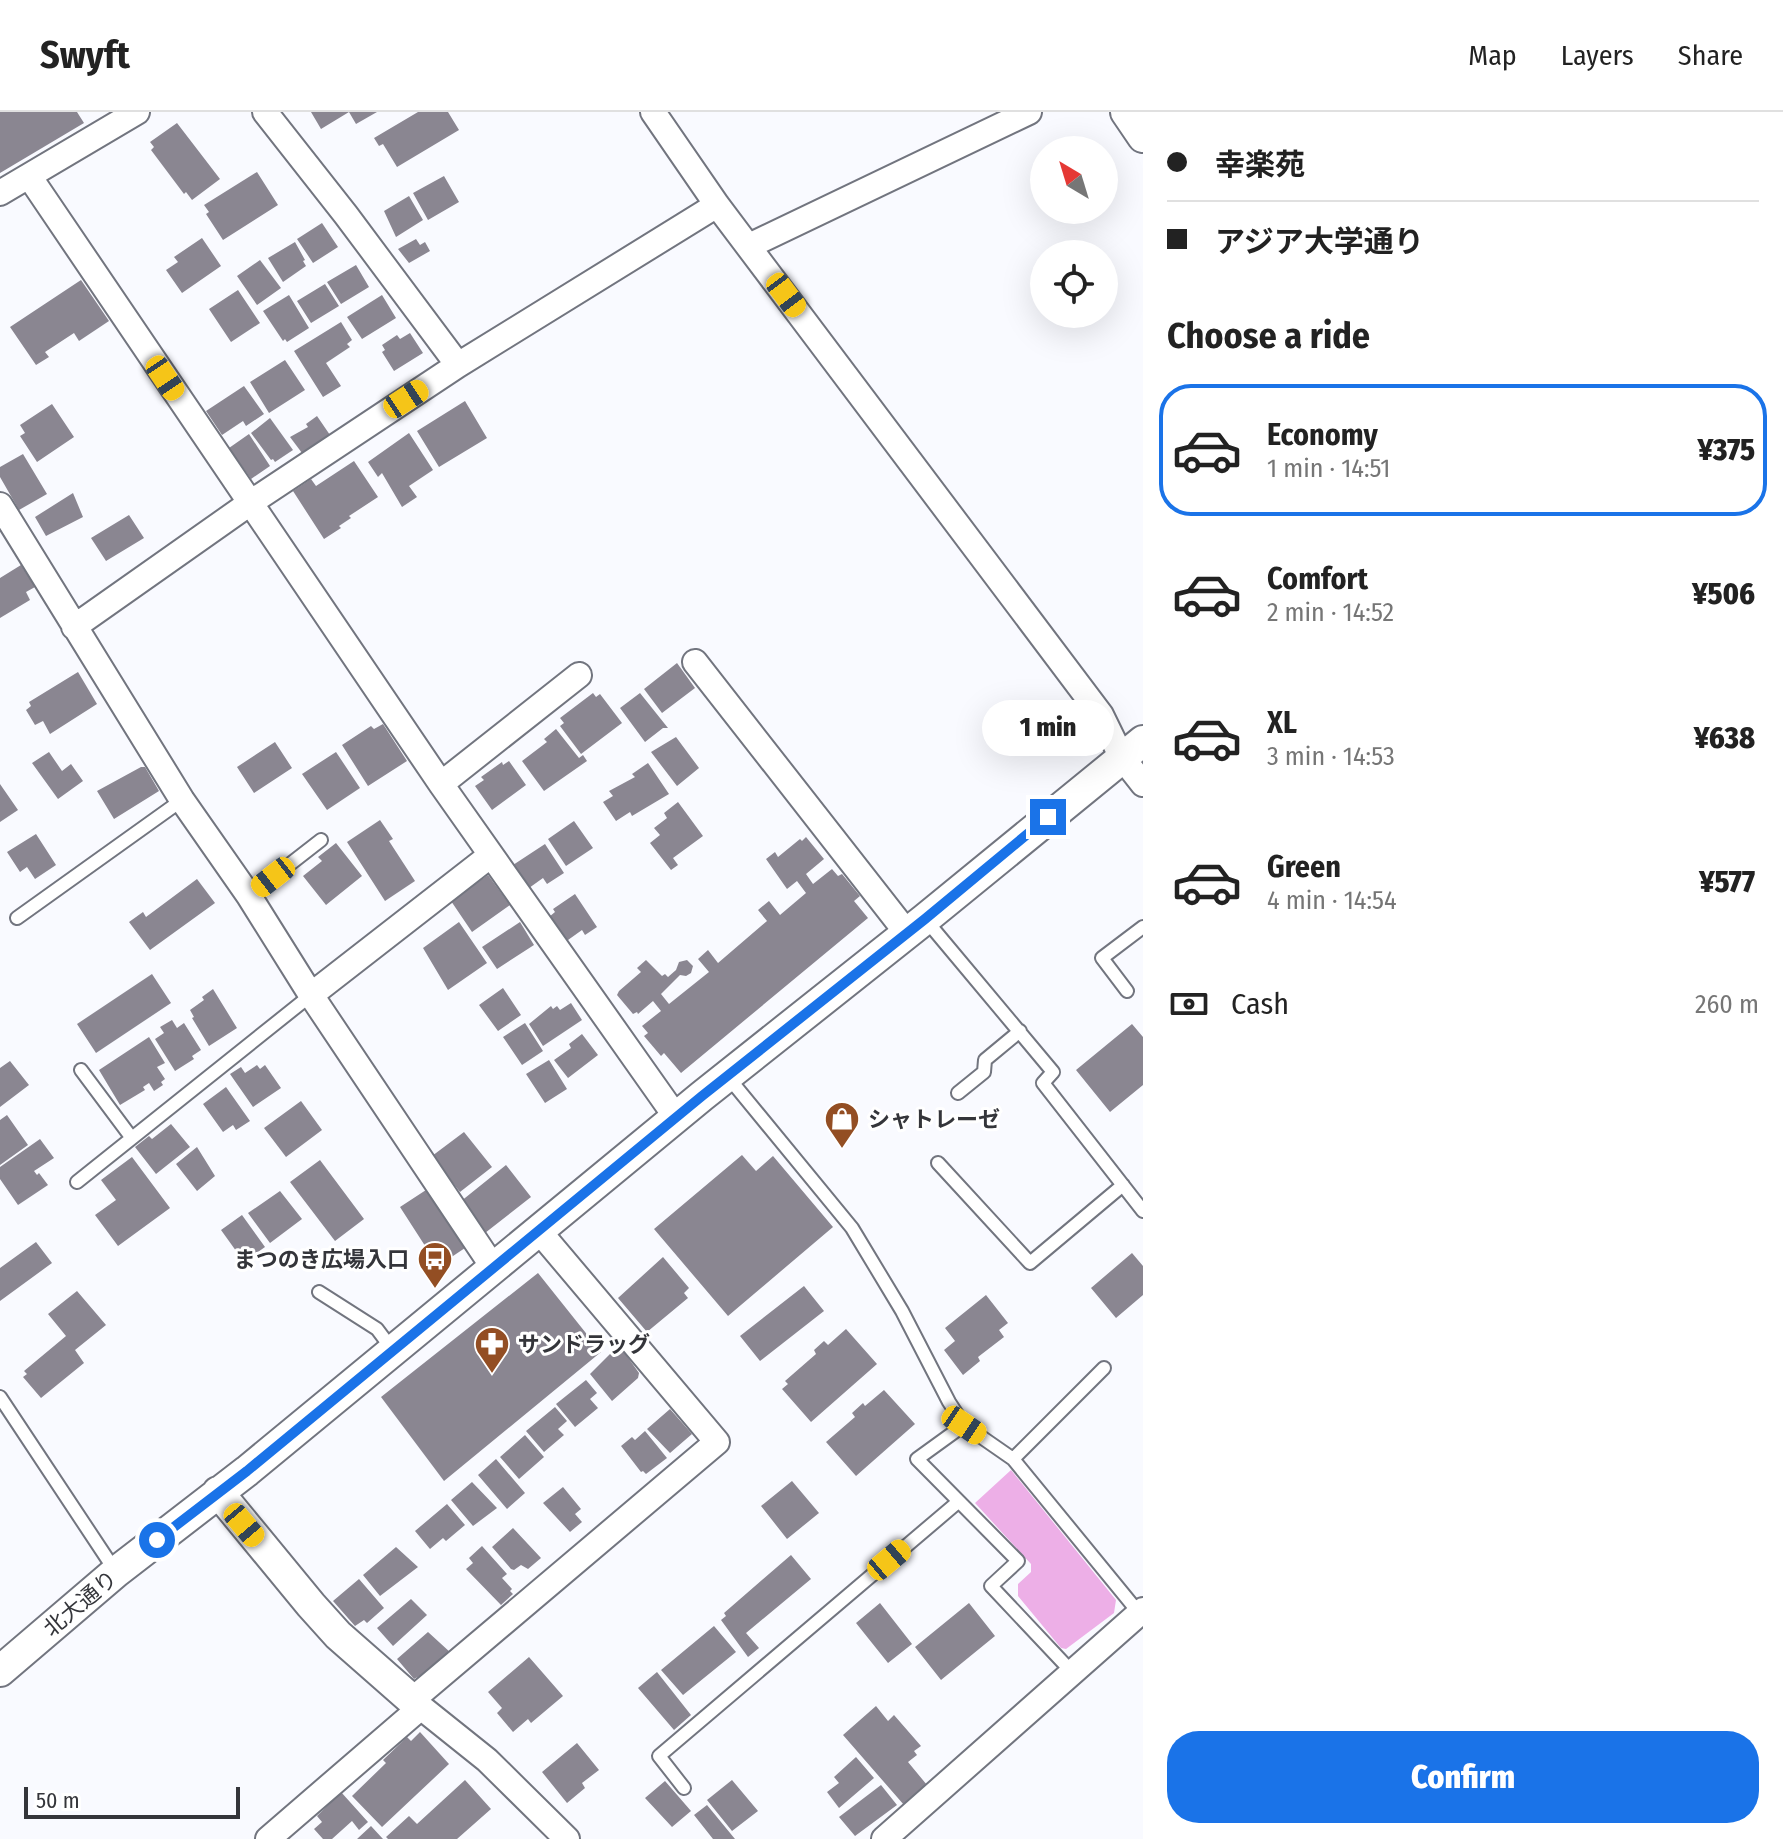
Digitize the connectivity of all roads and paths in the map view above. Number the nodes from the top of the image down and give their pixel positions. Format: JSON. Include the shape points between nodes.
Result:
{"nodes":[{"id":1,"x":137,"y":112,"type":"edge"},
{"id":2,"x":265,"y":112,"type":"edge"},
{"id":3,"x":653,"y":112,"type":"edge"},
{"id":4,"x":1029,"y":112,"type":"edge"},
{"id":5,"x":1126,"y":112,"type":"edge"},
{"id":6,"x":1143,"y":137,"type":"edge"},
{"id":7,"x":29,"y":176,"type":"junction"},
{"id":8,"x":0,"y":193,"type":"edge"},
{"id":9,"x":717,"y":205,"type":"junction"},
{"id":10,"x":749,"y":246,"type":"junction"},
{"id":11,"x":458,"y":365,"type":"junction"},
{"id":12,"x":250,"y":503,"type":"junction"},
{"id":13,"x":0,"y":505,"type":"edge"},
{"id":14,"x":74,"y":627,"type":"junction"},
{"id":15,"x":695,"y":662,"type":"dead end"},
{"id":16,"x":579,"y":675,"type":"dead end"},
{"id":17,"x":1132,"y":748,"type":"edge"},
{"id":18,"x":441,"y":784,"type":"junction"},
{"id":19,"x":1143,"y":784,"type":"edge"},
{"id":20,"x":182,"y":800,"type":"junction"},
{"id":21,"x":321,"y":840,"type":"dead end"},
{"id":22,"x":491,"y":855,"type":"junction"},
{"id":23,"x":249,"y":896,"type":"junction"},
{"id":24,"x":17,"y":918,"type":"dead end"},
{"id":25,"x":916,"y":926,"type":"junction"},
{"id":26,"x":1143,"y":927,"type":"edge"},
{"id":27,"x":1127,"y":991,"type":"dead end"},
{"id":28,"x":311,"y":995,"type":"junction"},
{"id":29,"x":1020,"y":1031,"type":"junction"},
{"id":30,"x":81,"y":1070,"type":"dead end"},
{"id":31,"x":727,"y":1076,"type":"junction"},
{"id":32,"x":958,"y":1093,"type":"dead end"},
{"id":33,"x":676,"y":1117,"type":"junction"},
{"id":34,"x":131,"y":1137,"type":"junction"},
{"id":35,"x":938,"y":1163,"type":"dead end"},
{"id":36,"x":77,"y":1182,"type":"dead end"},
{"id":37,"x":1123,"y":1185,"type":"junction"},
{"id":38,"x":1143,"y":1211,"type":"edge"},
{"id":39,"x":538,"y":1230,"type":"junction"},
{"id":40,"x":493,"y":1267,"type":"junction"},
{"id":41,"x":319,"y":1292,"type":"dead end"},
{"id":42,"x":392,"y":1349,"type":"junction"},
{"id":43,"x":1104,"y":1368,"type":"dead end"},
{"id":44,"x":0,"y":1397,"type":"edge"},
{"id":45,"x":964,"y":1425,"type":"junction"},
{"id":46,"x":1013,"y":1459,"type":"junction"},
{"id":47,"x":218,"y":1492,"type":"junction"},
{"id":48,"x":958,"y":1502,"type":"junction"},
{"id":49,"x":116,"y":1572,"type":"junction"},
{"id":50,"x":1141,"y":1612,"type":"edge"},
{"id":51,"x":0,"y":1671,"type":"edge"},
{"id":52,"x":1072,"y":1672,"type":"junction"},
{"id":53,"x":416,"y":1704,"type":"junction"},
{"id":54,"x":684,"y":1788,"type":"dead end"},
{"id":55,"x":268,"y":1839,"type":"edge"},
{"id":56,"x":567,"y":1839,"type":"edge"},
{"id":57,"x":884,"y":1839,"type":"edge"}],
"edges":[{"from":1,"to":7,"type":"street"},
{"from":2,"to":11,"type":"street"},
{"from":3,"to":9,"type":"street"},
{"from":4,"to":10,"type":"street"},
{"from":5,"to":6,"type":"street"},
{"from":7,"to":8,"type":"street"},
{"from":7,"to":12,"type":"street"},
{"from":9,"to":10,"type":"street"},
{"from":9,"to":11,"type":"street"},
{"from":10,"to":17,"type":"street","via":[[1101,715]]},
{"from":11,"to":12,"type":"street"},
{"from":12,"to":14,"type":"street"},
{"from":12,"to":18,"type":"street"},
{"from":13,"to":14,"type":"street"},
{"from":14,"to":20,"type":"street"},
{"from":15,"to":25,"type":"street"},
{"from":16,"to":18,"type":"street"},
{"from":17,"to":19,"type":"street"},
{"from":17,"to":25,"type":"street","name":"北大通り"},
{"from":18,"to":22,"type":"street"},
{"from":20,"to":23,"type":"street"},
{"from":20,"to":24,"type":"lane"},
{"from":21,"to":23,"type":"lane"},
{"from":22,"to":28,"type":"street"},
{"from":22,"to":33,"type":"street"},
{"from":23,"to":28,"type":"street"},
{"from":25,"to":29,"type":"lane"},
{"from":25,"to":31,"type":"street","name":"北大通り"},
{"from":26,"to":27,"type":"lane","via":[[1102,958]]},
{"from":28,"to":34,"type":"lane"},
{"from":28,"to":40,"type":"street"},
{"from":29,"to":32,"type":"lane","via":[[985,1060],[984,1072]]},
{"from":29,"to":37,"type":"lane","via":[[1053,1072],[1043,1083]]},
{"from":30,"to":34,"type":"lane"},
{"from":31,"to":33,"type":"street","name":"北大通り"},
{"from":31,"to":45,"type":"lane","via":[[852,1228]]},
{"from":33,"to":39,"type":"street","name":"北大通り"},
{"from":34,"to":36,"type":"lane"},
{"from":35,"to":37,"type":"lane","via":[[1030,1263]]},
{"from":37,"to":38,"type":"lane"},
{"from":39,"to":40,"type":"street","name":"北大通り"},
{"from":39,"to":53,"type":"street","via":[[717,1442]]},
{"from":40,"to":42,"type":"street","name":"北大通り"},
{"from":41,"to":42,"type":"lane","via":[[377,1329]]},
{"from":42,"to":47,"type":"street","name":"北大通り"},
{"from":43,"to":46,"type":"lane"},
{"from":44,"to":49,"type":"lane"},
{"from":45,"to":46,"type":"lane"},
{"from":45,"to":48,"type":"lane","via":[[917,1459]]},
{"from":46,"to":50,"type":"lane"},
{"from":47,"to":49,"type":"street","name":"北大通り"},
{"from":47,"to":53,"type":"street","via":[[338,1635]]},
{"from":48,"to":52,"type":"lane","via":[[1018,1561],[991,1586]]},
{"from":48,"to":54,"type":"lane","via":[[659,1756]]},
{"from":49,"to":51,"type":"street","name":"北大通り"},
{"from":50,"to":52,"type":"street"},
{"from":52,"to":57,"type":"street"},
{"from":53,"to":55,"type":"street"},
{"from":53,"to":56,"type":"street","via":[[487,1760]]}]}
